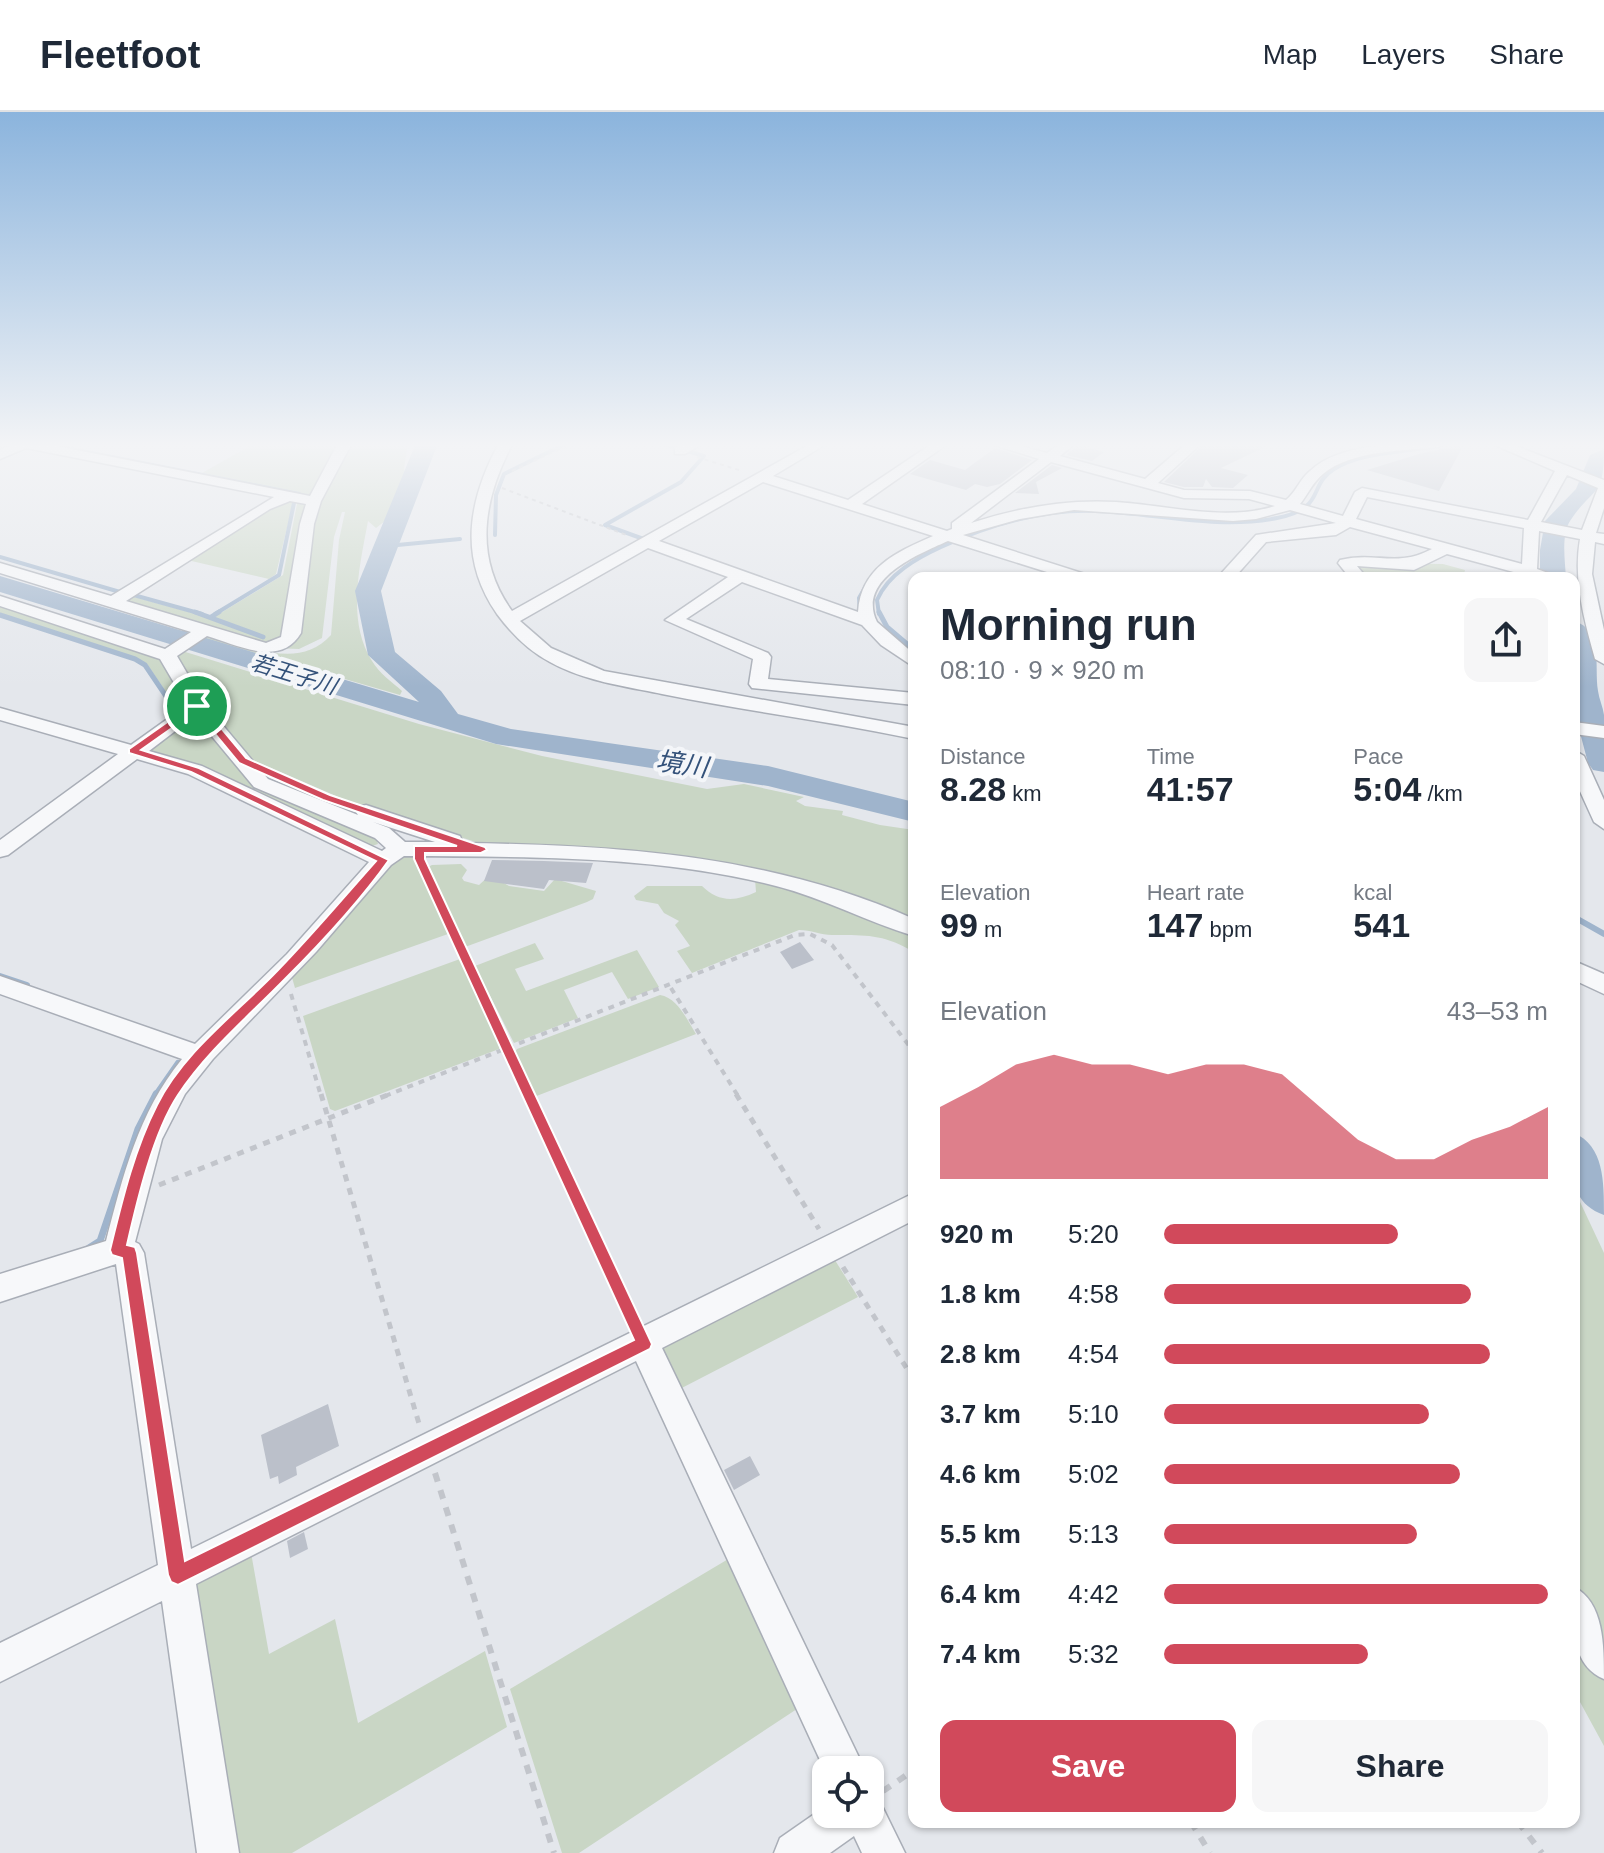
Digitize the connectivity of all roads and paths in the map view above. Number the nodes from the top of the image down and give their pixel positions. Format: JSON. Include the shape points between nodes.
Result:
{"nodes":[{"id":1,"x":236,"y":524,"type":"edge"},
{"id":2,"x":309,"y":524,"type":"edge"},
{"id":3,"x":479,"y":524,"type":"edge"},
{"id":4,"x":599,"y":524,"type":"edge"},
{"id":5,"x":678,"y":524,"type":"edge"},
{"id":6,"x":912,"y":524,"type":"edge"},
{"id":7,"x":960,"y":524,"type":"edge"},
{"id":8,"x":988,"y":524,"type":"edge"},
{"id":9,"x":1344,"y":524,"type":"edge"},
{"id":10,"x":1356,"y":524,"type":"edge"},
{"id":11,"x":1523,"y":524,"type":"edge"},
{"id":12,"x":1590,"y":524,"type":"edge"},
{"id":13,"x":1532,"y":526,"type":"junction"},
{"id":14,"x":946,"y":535,"type":"junction"},
{"id":15,"x":1587,"y":537,"type":"junction"},
{"id":16,"x":1604,"y":539,"type":"edge"},
{"id":17,"x":646,"y":542,"type":"junction"},
{"id":18,"x":1446,"y":548,"type":"junction"},
{"id":19,"x":0,"y":568,"type":"edge"},
{"id":20,"x":1063,"y":572,"type":"edge"},
{"id":21,"x":1230,"y":572,"type":"edge"},
{"id":22,"x":1354,"y":572,"type":"edge"},
{"id":23,"x":1519,"y":572,"type":"edge"},
{"id":24,"x":1528,"y":572,"type":"edge"},
{"id":25,"x":740,"y":576,"type":"junction"},
{"id":26,"x":1580,"y":585,"type":"edge"},
{"id":27,"x":1604,"y":592,"type":"edge"},
{"id":28,"x":0,"y":601,"type":"edge"},
{"id":29,"x":115,"y":601,"type":"junction"},
{"id":30,"x":509,"y":620,"type":"junction"},
{"id":31,"x":868,"y":621,"type":"junction"},
{"id":32,"x":207,"y":629,"type":"junction"},
{"id":33,"x":170,"y":653,"type":"junction"},
{"id":34,"x":908,"y":657,"type":"edge"},
{"id":35,"x":1604,"y":659,"type":"edge"},
{"id":36,"x":908,"y":698,"type":"edge"},
{"id":37,"x":197,"y":706,"type":"junction"},
{"id":38,"x":0,"y":714,"type":"edge"},
{"id":39,"x":1580,"y":729,"type":"edge"},
{"id":40,"x":908,"y":732,"type":"edge"},
{"id":41,"x":1604,"y":732,"type":"edge"},
{"id":42,"x":133,"y":751,"type":"junction"},
{"id":43,"x":242,"y":761,"type":"junction"},
{"id":44,"x":1580,"y":769,"type":"edge"},
{"id":45,"x":1604,"y":822,"type":"edge"},
{"id":46,"x":0,"y":850,"type":"edge"},
{"id":47,"x":481,"y":850,"type":"junction"},
{"id":48,"x":401,"y":853,"type":"junction"},
{"id":49,"x":908,"y":926,"type":"edge"},
{"id":50,"x":283,"y":973,"type":"junction"},
{"id":51,"x":1580,"y":973,"type":"edge"},
{"id":52,"x":0,"y":985,"type":"edge"},
{"id":53,"x":1604,"y":985,"type":"edge"},
{"id":54,"x":671,"y":987,"type":"junction"},
{"id":55,"x":908,"y":1044,"type":"edge"},
{"id":56,"x":508,"y":1049,"type":"junction"},
{"id":57,"x":201,"y":1056,"type":"junction"},
{"id":58,"x":326,"y":1120,"type":"junction"},
{"id":59,"x":130,"y":1196,"type":"junction"},
{"id":60,"x":908,"y":1209,"type":"edge"},
{"id":61,"x":831,"y":1248,"type":"junction"},
{"id":62,"x":118,"y":1250,"type":"junction"},
{"id":63,"x":0,"y":1288,"type":"edge"},
{"id":64,"x":644,"y":1344,"type":"junction"},
{"id":65,"x":908,"y":1370,"type":"edge"},
{"id":66,"x":428,"y":1450,"type":"junction"},
{"id":67,"x":178,"y":1575,"type":"junction"},
{"id":68,"x":1580,"y":1616,"type":"edge"},
{"id":69,"x":1604,"y":1660,"type":"edge"},
{"id":70,"x":0,"y":1663,"type":"edge"},
{"id":71,"x":838,"y":1756,"type":"edge"},
{"id":72,"x":908,"y":1774,"type":"edge"},
{"id":73,"x":884,"y":1790,"type":"edge"},
{"id":74,"x":830,"y":1828,"type":"edge"},
{"id":75,"x":872,"y":1828,"type":"edge"},
{"id":76,"x":1195,"y":1828,"type":"edge"},
{"id":77,"x":1523,"y":1828,"type":"edge"},
{"id":78,"x":218,"y":1853,"type":"edge"},
{"id":79,"x":554,"y":1853,"type":"edge"},
{"id":80,"x":795,"y":1853,"type":"edge"},
{"id":81,"x":884,"y":1853,"type":"edge"},
{"id":82,"x":1210,"y":1853,"type":"edge"},
{"id":83,"x":1542,"y":1853,"type":"edge"}],
"edges":[{"from":1,"to":29,"type":"street"},
{"from":2,"to":32,"type":"street","via":[[288,640],[267,649]]},
{"from":3,"to":30,"type":"street","via":[[484,574]]},
{"from":4,"to":17,"type":"path"},
{"from":5,"to":17,"type":"street"},
{"from":6,"to":14,"type":"street"},
{"from":7,"to":14,"type":"street"},
{"from":8,"to":14,"type":"street"},
{"from":9,"to":21,"type":"street","via":[[1336,530],[1261,538]]},
{"from":10,"to":18,"type":"street"},
{"from":11,"to":13,"type":"street"},
{"from":12,"to":15,"type":"street"},
{"from":13,"to":15,"type":"street"},
{"from":13,"to":24,"type":"street"},
{"from":14,"to":20,"type":"street"},
{"from":14,"to":31,"type":"street","via":[[880,574],[865,601]]},
{"from":15,"to":16,"type":"street"},
{"from":15,"to":26,"type":"street"},
{"from":17,"to":25,"type":"street"},
{"from":17,"to":30,"type":"street"},
{"from":18,"to":22,"type":"street","via":[[1414,565],[1346,563]]},
{"from":18,"to":23,"type":"street"},
{"from":19,"to":29,"type":"street"},
{"from":25,"to":31,"type":"street"},
{"from":25,"to":36,"type":"street","via":[[673,620],[762,657],[758,684]]},
{"from":26,"to":27,"type":"street"},
{"from":26,"to":35,"type":"street"},
{"from":28,"to":33,"type":"street"},
{"from":29,"to":32,"type":"street"},
{"from":30,"to":40,"type":"street","via":[[546,653],[597,674],[694,697]]},
{"from":31,"to":34,"type":"street"},
{"from":32,"to":33,"type":"street"},
{"from":33,"to":37,"type":"street"},
{"from":37,"to":42,"type":"street"},
{"from":37,"to":43,"type":"street"},
{"from":38,"to":42,"type":"street"},
{"from":39,"to":41,"type":"street"},
{"from":42,"to":46,"type":"street"},
{"from":42,"to":48,"type":"street","via":[[195,770]]},
{"from":43,"to":47,"type":"street","via":[[326,798]]},
{"from":43,"to":48,"type":"street","via":[[261,783],[382,833]]},
{"from":44,"to":45,"type":"street"},
{"from":47,"to":48,"type":"street"},
{"from":47,"to":49,"type":"street","via":[[678,862],[754,873],[833,895]]},
{"from":48,"to":50,"type":"street"},
{"from":48,"to":56,"type":"path","via":[[420,859]]},
{"from":50,"to":57,"type":"street"},
{"from":50,"to":58,"type":"path"},
{"from":51,"to":53,"type":"street"},
{"from":52,"to":57,"type":"street"},
{"from":54,"to":55,"type":"path","via":[[795,935],[810,934],[832,945]]},
{"from":54,"to":56,"type":"path"},
{"from":54,"to":61,"type":"path"},
{"from":56,"to":58,"type":"path"},
{"from":56,"to":64,"type":"path"},
{"from":57,"to":59,"type":"street","via":[[163,1108]]},
{"from":58,"to":59,"type":"path"},
{"from":58,"to":66,"type":"path"},
{"from":59,"to":62,"type":"street"},
{"from":60,"to":61,"type":"street"},
{"from":61,"to":64,"type":"street"},
{"from":61,"to":65,"type":"path"},
{"from":62,"to":63,"type":"street"},
{"from":62,"to":67,"type":"street","via":[[129,1253]]},
{"from":64,"to":66,"type":"street"},
{"from":64,"to":71,"type":"street"},
{"from":66,"to":67,"type":"street"},
{"from":66,"to":79,"type":"path"},
{"from":67,"to":70,"type":"street"},
{"from":67,"to":78,"type":"street"},
{"from":68,"to":69,"type":"street"},
{"from":72,"to":73,"type":"path"},
{"from":74,"to":80,"type":"street"},
{"from":75,"to":81,"type":"street"},
{"from":76,"to":82,"type":"path"},
{"from":77,"to":83,"type":"path"}]}
